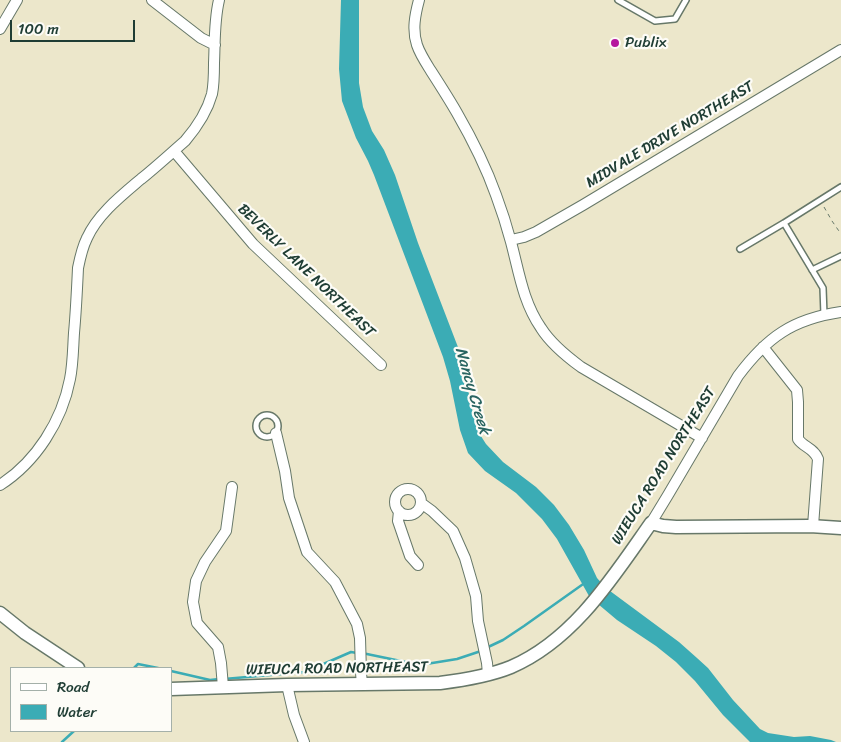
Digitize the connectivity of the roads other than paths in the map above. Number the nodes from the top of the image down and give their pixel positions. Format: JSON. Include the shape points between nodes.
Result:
{"nodes":[{"id":1,"x":17,"y":0,"type":"edge"},
{"id":2,"x":152,"y":0,"type":"edge"},
{"id":3,"x":219,"y":0,"type":"edge"},
{"id":4,"x":419,"y":0,"type":"edge"},
{"id":5,"x":618,"y":0,"type":"edge"},
{"id":6,"x":686,"y":0,"type":"edge"},
{"id":7,"x":0,"y":30,"type":"edge"},
{"id":8,"x":215,"y":45,"type":"junction"},
{"id":9,"x":841,"y":50,"type":"edge"},
{"id":10,"x":174,"y":151,"type":"junction"},
{"id":11,"x":841,"y":187,"type":"edge"},
{"id":12,"x":784,"y":223,"type":"junction"},
{"id":13,"x":511,"y":240,"type":"junction"},
{"id":14,"x":740,"y":248,"type":"dead end"},
{"id":15,"x":841,"y":256,"type":"edge"},
{"id":16,"x":812,"y":270,"type":"junction"},
{"id":17,"x":841,"y":312,"type":"edge"},
{"id":18,"x":824,"y":315,"type":"junction"},
{"id":19,"x":763,"y":346,"type":"junction"},
{"id":20,"x":381,"y":365,"type":"dead end"},
{"id":21,"x":276,"y":433,"type":"junction"},
{"id":22,"x":702,"y":438,"type":"junction"},
{"id":23,"x":0,"y":485,"type":"edge"},
{"id":24,"x":232,"y":487,"type":"dead end"},
{"id":25,"x":421,"y":502,"type":"junction"},
{"id":26,"x":399,"y":511,"type":"junction"},
{"id":27,"x":651,"y":523,"type":"junction"},
{"id":28,"x":813,"y":526,"type":"junction"},
{"id":29,"x":841,"y":528,"type":"edge"},
{"id":30,"x":418,"y":564,"type":"dead end"},
{"id":31,"x":0,"y":613,"type":"edge"},
{"id":32,"x":76,"y":667,"type":"edge"},
{"id":33,"x":487,"y":668,"type":"junction"},
{"id":34,"x":362,"y":678,"type":"junction"},
{"id":35,"x":287,"y":685,"type":"junction"},
{"id":36,"x":223,"y":686,"type":"junction"},
{"id":37,"x":172,"y":689,"type":"edge"},
{"id":38,"x":304,"y":742,"type":"edge"}],
"edges":[{"from":1,"to":7,"type":"street"},
{"from":2,"to":8,"type":"street"},
{"from":3,"to":8,"type":"street"},
{"from":4,"to":13,"type":"street","via":[[414,23],[417,45],[478,152]]},
{"from":5,"to":6,"type":"lane","via":[[655,21],[675,19]]},
{"from":8,"to":10,"type":"street","via":[[214,82],[208,105],[194,131]]},
{"from":9,"to":13,"type":"street","name":"MIDVALE DRIVE NORTHEAST","via":[[575,210],[536,232]]},
{"from":10,"to":20,"type":"street","name":"BEVERLY LANE NORTHEAST","via":[[253,244]]},
{"from":10,"to":23,"type":"street","via":[[121,196],[98,220],[86,240],[78,268],[73,360],[66,396],[45,440],[25,464]]},
{"from":11,"to":12,"type":"lane"},
{"from":12,"to":14,"type":"lane"},
{"from":12,"to":16,"type":"lane"},
{"from":13,"to":22,"type":"street","via":[[528,305],[556,346],[581,367]]},
{"from":15,"to":16,"type":"lane"},
{"from":16,"to":18,"type":"lane","via":[[823,288]]},
{"from":17,"to":18,"type":"street","name":"WIEUCA ROAD NORTHEAST"},
{"from":18,"to":19,"type":"street","name":"WIEUCA ROAD NORTHEAST","via":[[789,328]]},
{"from":19,"to":22,"type":"street","name":"WIEUCA ROAD NORTHEAST","via":[[738,376]]},
{"from":19,"to":28,"type":"street","via":[[796,390],[798,439],[818,459]]},
{"from":21,"to":21,"type":"lane","via":[[279,427],[274,416],[261,416],[256,424],[259,433],[268,437]]},
{"from":21,"to":34,"type":"street","via":[[289,498],[307,552],[335,582],[357,624]]},
{"from":22,"to":27,"type":"street","name":"WIEUCA ROAD NORTHEAST"},
{"from":24,"to":36,"type":"street","via":[[226,531],[196,581],[193,602],[197,622],[218,647]]},
{"from":25,"to":26,"type":"street","via":[[418,510],[410,514]]},
{"from":25,"to":26,"type":"street","via":[[419,494],[404,490],[396,499]]},
{"from":25,"to":33,"type":"street","via":[[453,531],[465,558],[476,596]]},
{"from":26,"to":30,"type":"street","via":[[398,521],[410,556]]},
{"from":27,"to":28,"type":"street","via":[[676,527]]},
{"from":27,"to":33,"type":"street","name":"WIEUCA ROAD NORTHEAST","via":[[590,606],[553,642],[511,667]]},
{"from":28,"to":29,"type":"street"},
{"from":31,"to":32,"type":"street"},
{"from":33,"to":34,"type":"street","name":"WIEUCA ROAD NORTHEAST","via":[[464,680],[440,683]]},
{"from":34,"to":35,"type":"street","name":"WIEUCA ROAD NORTHEAST"},
{"from":35,"to":36,"type":"street","name":"WIEUCA ROAD NORTHEAST"},
{"from":35,"to":38,"type":"street"},
{"from":36,"to":37,"type":"street","name":"WIEUCA ROAD NORTHEAST"}]}
